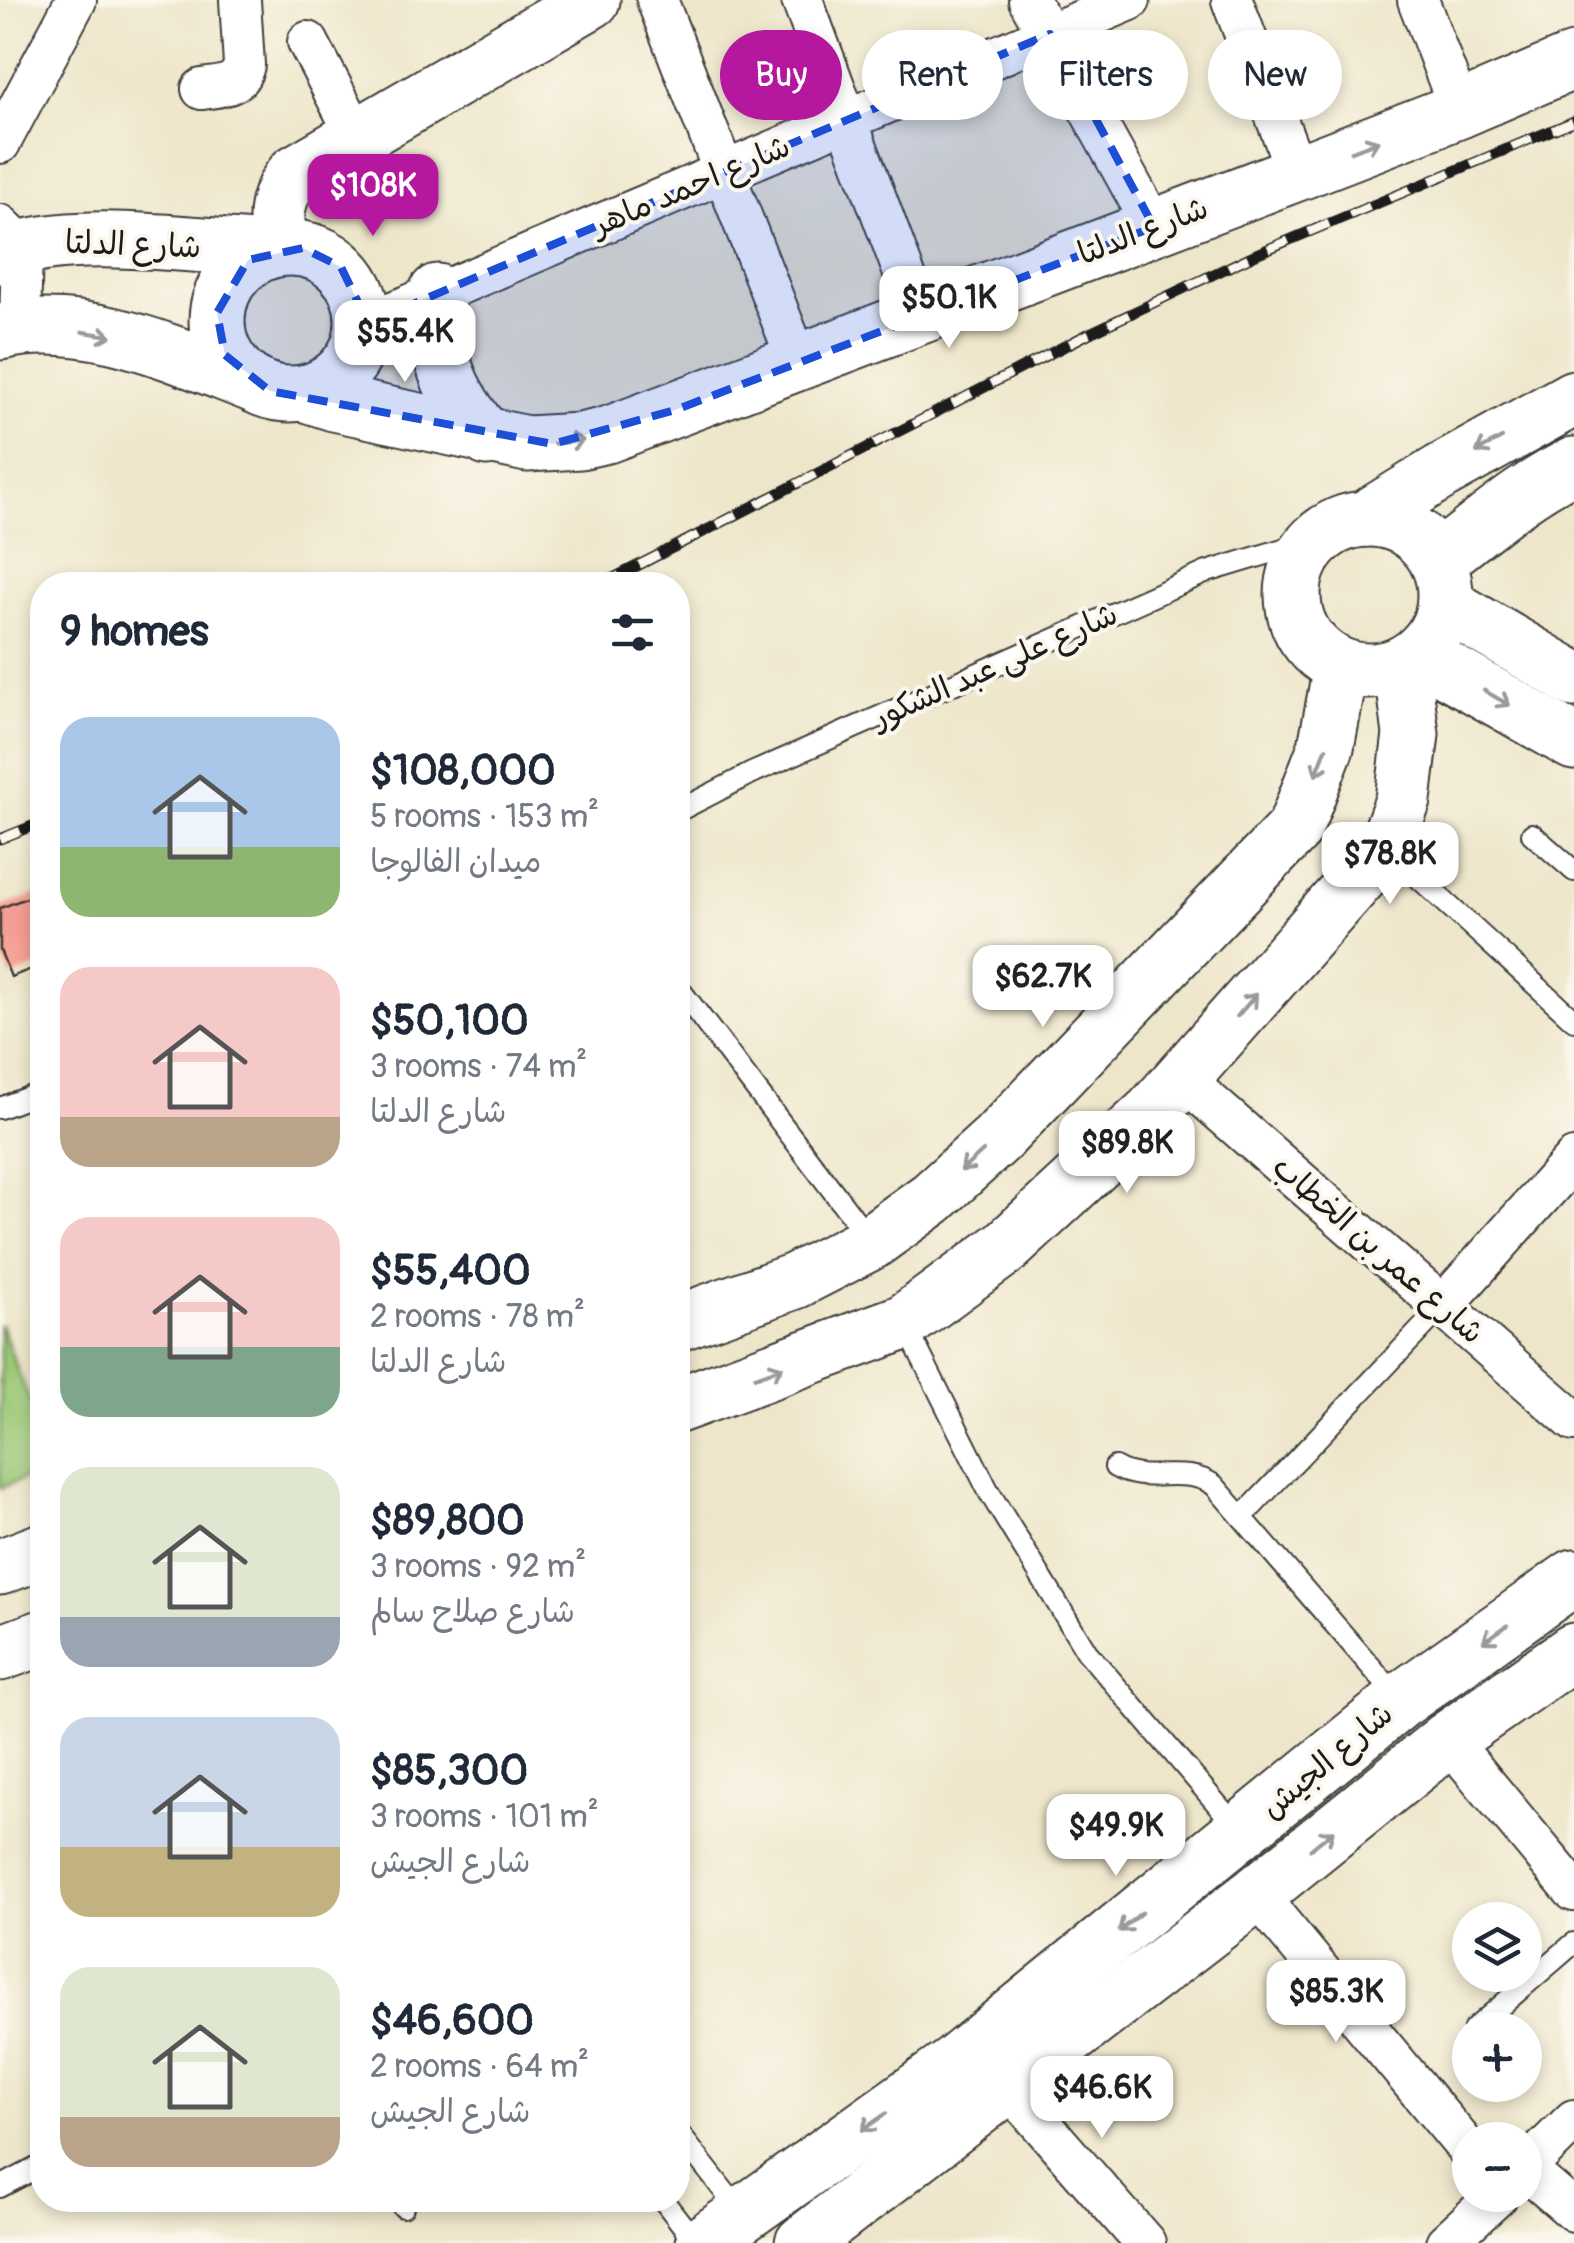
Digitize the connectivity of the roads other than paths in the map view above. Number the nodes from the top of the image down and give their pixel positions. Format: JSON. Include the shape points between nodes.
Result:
{"nodes":[{"id":1,"x":76,"y":0,"type":"edge"},
{"id":2,"x":240,"y":0,"type":"edge"},
{"id":3,"x":592,"y":0,"type":"edge"},
{"id":4,"x":656,"y":0,"type":"edge"},
{"id":5,"x":802,"y":0,"type":"edge"},
{"id":6,"x":1029,"y":0,"type":"edge"},
{"id":7,"x":1130,"y":0,"type":"edge"},
{"id":8,"x":1232,"y":0,"type":"edge"},
{"id":9,"x":1418,"y":0,"type":"edge"},
{"id":10,"x":1048,"y":30,"type":"edge"},
{"id":11,"x":1059,"y":30,"type":"edge"},
{"id":12,"x":308,"y":42,"type":"dead end"},
{"id":13,"x":1023,"y":46,"type":"edge"},
{"id":14,"x":1574,"y":61,"type":"edge"},
{"id":15,"x":202,"y":89,"type":"dead end"},
{"id":16,"x":1460,"y":110,"type":"junction"},
{"id":17,"x":1097,"y":120,"type":"edge"},
{"id":18,"x":847,"y":122,"type":"junction"},
{"id":19,"x":356,"y":136,"type":"junction"},
{"id":20,"x":0,"y":143,"type":"edge"},
{"id":21,"x":723,"y":172,"type":"junction"},
{"id":22,"x":1297,"y":173,"type":"junction"},
{"id":23,"x":1154,"y":226,"type":"junction"},
{"id":24,"x":7,"y":242,"type":"edge"},
{"id":25,"x":275,"y":248,"type":"junction"},
{"id":26,"x":437,"y":292,"type":"junction"},
{"id":27,"x":920,"y":316,"type":"junction"},
{"id":28,"x":363,"y":325,"type":"junction"},
{"id":29,"x":10,"y":330,"type":"edge"},
{"id":30,"x":798,"y":362,"type":"junction"},
{"id":31,"x":279,"y":389,"type":"junction"},
{"id":32,"x":1574,"y":398,"type":"edge"},
{"id":33,"x":487,"y":438,"type":"junction"},
{"id":34,"x":1574,"y":465,"type":"edge"},
{"id":35,"x":1342,"y":528,"type":"junction"},
{"id":36,"x":1441,"y":582,"type":"junction"},
{"id":37,"x":1411,"y":659,"type":"junction"},
{"id":38,"x":1342,"y":666,"type":"junction"},
{"id":39,"x":1574,"y":679,"type":"edge"},
{"id":40,"x":1574,"y":742,"type":"edge"},
{"id":41,"x":690,"y":805,"type":"edge"},
{"id":42,"x":1532,"y":834,"type":"dead end"},
{"id":43,"x":1386,"y":847,"type":"junction"},
{"id":44,"x":1574,"y":871,"type":"edge"},
{"id":45,"x":690,"y":1003,"type":"edge"},
{"id":46,"x":1574,"y":1020,"type":"edge"},
{"id":47,"x":1182,"y":1078,"type":"junction"},
{"id":48,"x":30,"y":1097,"type":"edge"},
{"id":49,"x":0,"y":1108,"type":"edge"},
{"id":50,"x":1574,"y":1159,"type":"edge"},
{"id":51,"x":871,"y":1242,"type":"junction"},
{"id":52,"x":1442,"y":1308,"type":"junction"},
{"id":53,"x":690,"y":1319,"type":"edge"},
{"id":54,"x":904,"y":1322,"type":"junction"},
{"id":55,"x":690,"y":1401,"type":"edge"},
{"id":56,"x":1574,"y":1421,"type":"edge"},
{"id":57,"x":1114,"y":1468,"type":"dead end"},
{"id":58,"x":1242,"y":1517,"type":"junction"},
{"id":59,"x":30,"y":1556,"type":"edge"},
{"id":60,"x":0,"y":1568,"type":"edge"},
{"id":61,"x":1574,"y":1577,"type":"edge"},
{"id":62,"x":30,"y":1642,"type":"edge"},
{"id":63,"x":1574,"y":1651,"type":"edge"},
{"id":64,"x":0,"y":1653,"type":"edge"},
{"id":65,"x":1400,"y":1701,"type":"junction"},
{"id":66,"x":1448,"y":1739,"type":"junction"},
{"id":67,"x":1241,"y":1832,"type":"junction"},
{"id":68,"x":1574,"y":1891,"type":"edge"},
{"id":69,"x":1256,"y":1894,"type":"junction"},
{"id":70,"x":1574,"y":1944,"type":"edge"},
{"id":71,"x":1494,"y":2012,"type":"edge"},
{"id":72,"x":1007,"y":2085,"type":"junction"},
{"id":73,"x":1574,"y":2120,"type":"edge"},
{"id":74,"x":1452,"y":2130,"type":"edge"},
{"id":75,"x":1542,"y":2152,"type":"edge"},
{"id":76,"x":690,"y":2166,"type":"edge"},
{"id":77,"x":30,"y":2171,"type":"edge"},
{"id":78,"x":1542,"y":2184,"type":"edge"},
{"id":79,"x":0,"y":2187,"type":"edge"},
{"id":80,"x":1574,"y":2211,"type":"edge"},
{"id":81,"x":681,"y":2212,"type":"edge"},
{"id":82,"x":1480,"y":2212,"type":"edge"},
{"id":83,"x":714,"y":2234,"type":"edge"},
{"id":84,"x":803,"y":2243,"type":"edge"},
{"id":85,"x":1145,"y":2243,"type":"edge"},
{"id":86,"x":1446,"y":2243,"type":"edge"}],
"edges":[{"from":1,"to":20,"type":"street"},
{"from":2,"to":15,"type":"street","via":[[242,76]]},
{"from":3,"to":19,"type":"street"},
{"from":4,"to":21,"type":"street"},
{"from":5,"to":18,"type":"street"},
{"from":6,"to":10,"type":"street"},
{"from":7,"to":11,"type":"street","name":"شارع احمد ماهر"},
{"from":8,"to":22,"type":"street"},
{"from":9,"to":16,"type":"street"},
{"from":12,"to":19,"type":"street"},
{"from":13,"to":18,"type":"street","name":"شارع احمد ماهر"},
{"from":14,"to":16,"type":"street","name":"شارع الدلتا"},
{"from":22,"to":16,"type":"street","name":"شارع الدلتا","one_way":true},
{"from":17,"to":23,"type":"street"},
{"from":18,"to":21,"type":"street","name":"شارع احمد ماهر"},
{"from":18,"to":27,"type":"street"},
{"from":19,"to":25,"type":"street","via":[[284,186]]},
{"from":21,"to":26,"type":"street","name":"شارع احمد ماهر"},
{"from":21,"to":30,"type":"street"},
{"from":22,"to":23,"type":"street","name":"شارع الدلتا"},
{"from":23,"to":27,"type":"street","name":"شارع الدلتا"},
{"from":24,"to":25,"type":"street","name":"شارع الدلتا"},
{"from":24,"to":29,"type":"street"},
{"from":25,"to":28,"type":"street","via":[[304,248],[341,267],[354,284]]},
{"from":25,"to":31,"type":"street","via":[[233,274],[217,313],[225,355],[238,372]]},
{"from":26,"to":28,"type":"street","name":"شارع احمد ماهر"},
{"from":26,"to":33,"type":"street","via":[[435,324],[450,386]]},
{"from":27,"to":30,"type":"street","name":"شارع الدلتا"},
{"from":28,"to":31,"type":"street","via":[[351,362],[321,388]]},
{"from":29,"to":31,"type":"street","name":"شارع الدلتا","one_way":true,"via":[[118,337]]},
{"from":33,"to":30,"type":"street","name":"شارع الدلتا","one_way":true,"via":[[554,444],[608,435]]},
{"from":31,"to":33,"type":"street","name":"شارع الدلتا"},
{"from":32,"to":35,"type":"street","name":"شارع على عبد الشكور","one_way":true},
{"from":34,"to":36,"type":"street","via":[[1501,508]]},
{"from":35,"to":36,"type":"street","via":[[1388,522],[1408,530],[1425,543]]},
{"from":35,"to":38,"type":"street","via":[[1306,553],[1294,598],[1308,639]]},
{"from":35,"to":41,"type":"lane","name":"شارع على عبد الشكور","via":[[1207,572]]},
{"from":36,"to":37,"type":"street","via":[[1441,622]]},
{"from":36,"to":39,"type":"street"},
{"from":37,"to":38,"type":"street","via":[[1382,670]]},
{"from":37,"to":40,"type":"street","one_way":true},
{"from":37,"to":43,"type":"street","via":[[1411,734],[1402,800]]},
{"from":38,"to":51,"type":"street","one_way":true,"via":[[1326,747],[1295,828],[997,1139]]},
{"from":42,"to":44,"type":"lane"},
{"from":43,"to":46,"type":"lane"},
{"from":47,"to":43,"type":"street","one_way":true},
{"from":45,"to":51,"type":"lane"},
{"from":47,"to":52,"type":"street","name":"شارع عمر بن الخطاب"},
{"from":47,"to":54,"type":"street","via":[[1056,1203]]},
{"from":48,"to":49,"type":"lane"},
{"from":50,"to":52,"type":"street"},
{"from":51,"to":53,"type":"street","via":[[796,1282]]},
{"from":52,"to":56,"type":"street","name":"شارع عمر بن الخطاب"},
{"from":52,"to":58,"type":"lane"},
{"from":55,"to":54,"type":"street","one_way":true},
{"from":54,"to":67,"type":"lane","via":[[989,1492],[1087,1652]]},
{"from":57,"to":58,"type":"lane","via":[[1146,1478],[1197,1476]]},
{"from":58,"to":65,"type":"lane"},
{"from":59,"to":60,"type":"street"},
{"from":61,"to":65,"type":"street","name":"شارع الجيش","one_way":true},
{"from":62,"to":64,"type":"street"},
{"from":63,"to":66,"type":"street","name":"شارع الجيش"},
{"from":65,"to":67,"type":"street","name":"شارع الجيش"},
{"from":66,"to":68,"type":"street"},
{"from":69,"to":66,"type":"street","name":"شارع الجيش","one_way":true},
{"from":67,"to":83,"type":"street","name":"شارع الجيش","one_way":true,"via":[[953,2065]]},
{"from":69,"to":72,"type":"street","name":"شارع الجيش"},
{"from":69,"to":74,"type":"street"},
{"from":70,"to":71,"type":"lane"},
{"from":72,"to":84,"type":"street","name":"شارع الجيش"},
{"from":72,"to":85,"type":"street"},
{"from":73,"to":75,"type":"street"},
{"from":76,"to":83,"type":"lane"},
{"from":77,"to":79,"type":"lane"},
{"from":78,"to":80,"type":"street"},
{"from":81,"to":83,"type":"lane"},
{"from":82,"to":86,"type":"street"}]}
